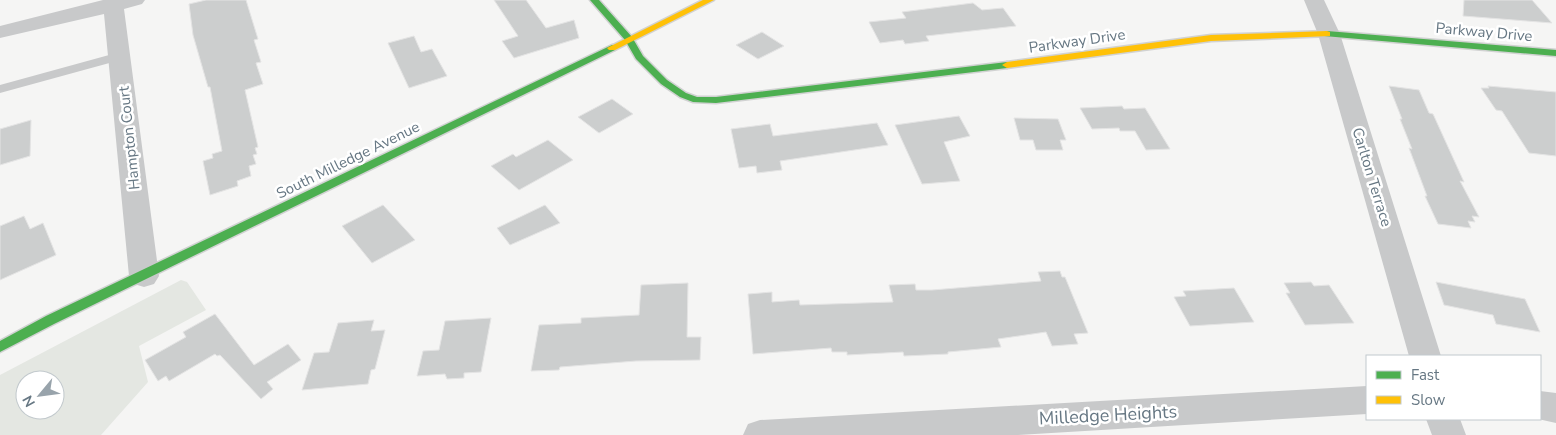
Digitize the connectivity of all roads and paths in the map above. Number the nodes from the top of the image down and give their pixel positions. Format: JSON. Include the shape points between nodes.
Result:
{"nodes":[{"id":1,"x":594,"y":0,"type":"edge"},
{"id":2,"x":710,"y":0,"type":"edge"},
{"id":3,"x":1314,"y":0,"type":"edge"},
{"id":4,"x":121,"y":2,"type":"edge"},
{"id":5,"x":0,"y":32,"type":"edge"},
{"id":6,"x":1329,"y":34,"type":"junction"},
{"id":7,"x":629,"y":39,"type":"junction"},
{"id":8,"x":1556,"y":53,"type":"edge"},
{"id":9,"x":120,"y":56,"type":"junction"},
{"id":10,"x":0,"y":88,"type":"edge"},
{"id":11,"x":144,"y":276,"type":"junction"},
{"id":12,"x":0,"y":347,"type":"edge"},
{"id":13,"x":1426,"y":355,"type":"edge"},
{"id":14,"x":1366,"y":400,"type":"edge"},
{"id":15,"x":1541,"y":405,"type":"edge"},
{"id":16,"x":1556,"y":408,"type":"edge"},
{"id":17,"x":1444,"y":420,"type":"edge"},
{"id":18,"x":760,"y":435,"type":"edge"},
{"id":19,"x":1449,"y":435,"type":"edge"}],
"edges":[{"from":1,"to":7,"type":"street","name":"Parkway Drive"},
{"from":2,"to":7,"type":"street","name":"South Milledge Avenue"},
{"from":3,"to":6,"type":"street","name":"Carlton Terrace"},
{"from":4,"to":5,"type":"street"},
{"from":4,"to":9,"type":"street","name":"Hampton Court"},
{"from":6,"to":7,"type":"street","name":"Parkway Drive","via":[[1211,38],[936,75],[716,100],[696,100],[664,82],[640,57]]},
{"from":6,"to":8,"type":"street","name":"Parkway Drive"},
{"from":6,"to":13,"type":"street","name":"Carlton Terrace"},
{"from":7,"to":11,"type":"street","name":"South Milledge Avenue"},
{"from":9,"to":10,"type":"lane"},
{"from":9,"to":11,"type":"street","name":"Hampton Court"},
{"from":11,"to":12,"type":"street","name":"South Milledge Avenue"},
{"from":14,"to":18,"type":"street","name":"Milledge Heights"},
{"from":15,"to":16,"type":"street"},
{"from":17,"to":19,"type":"street"}]}
